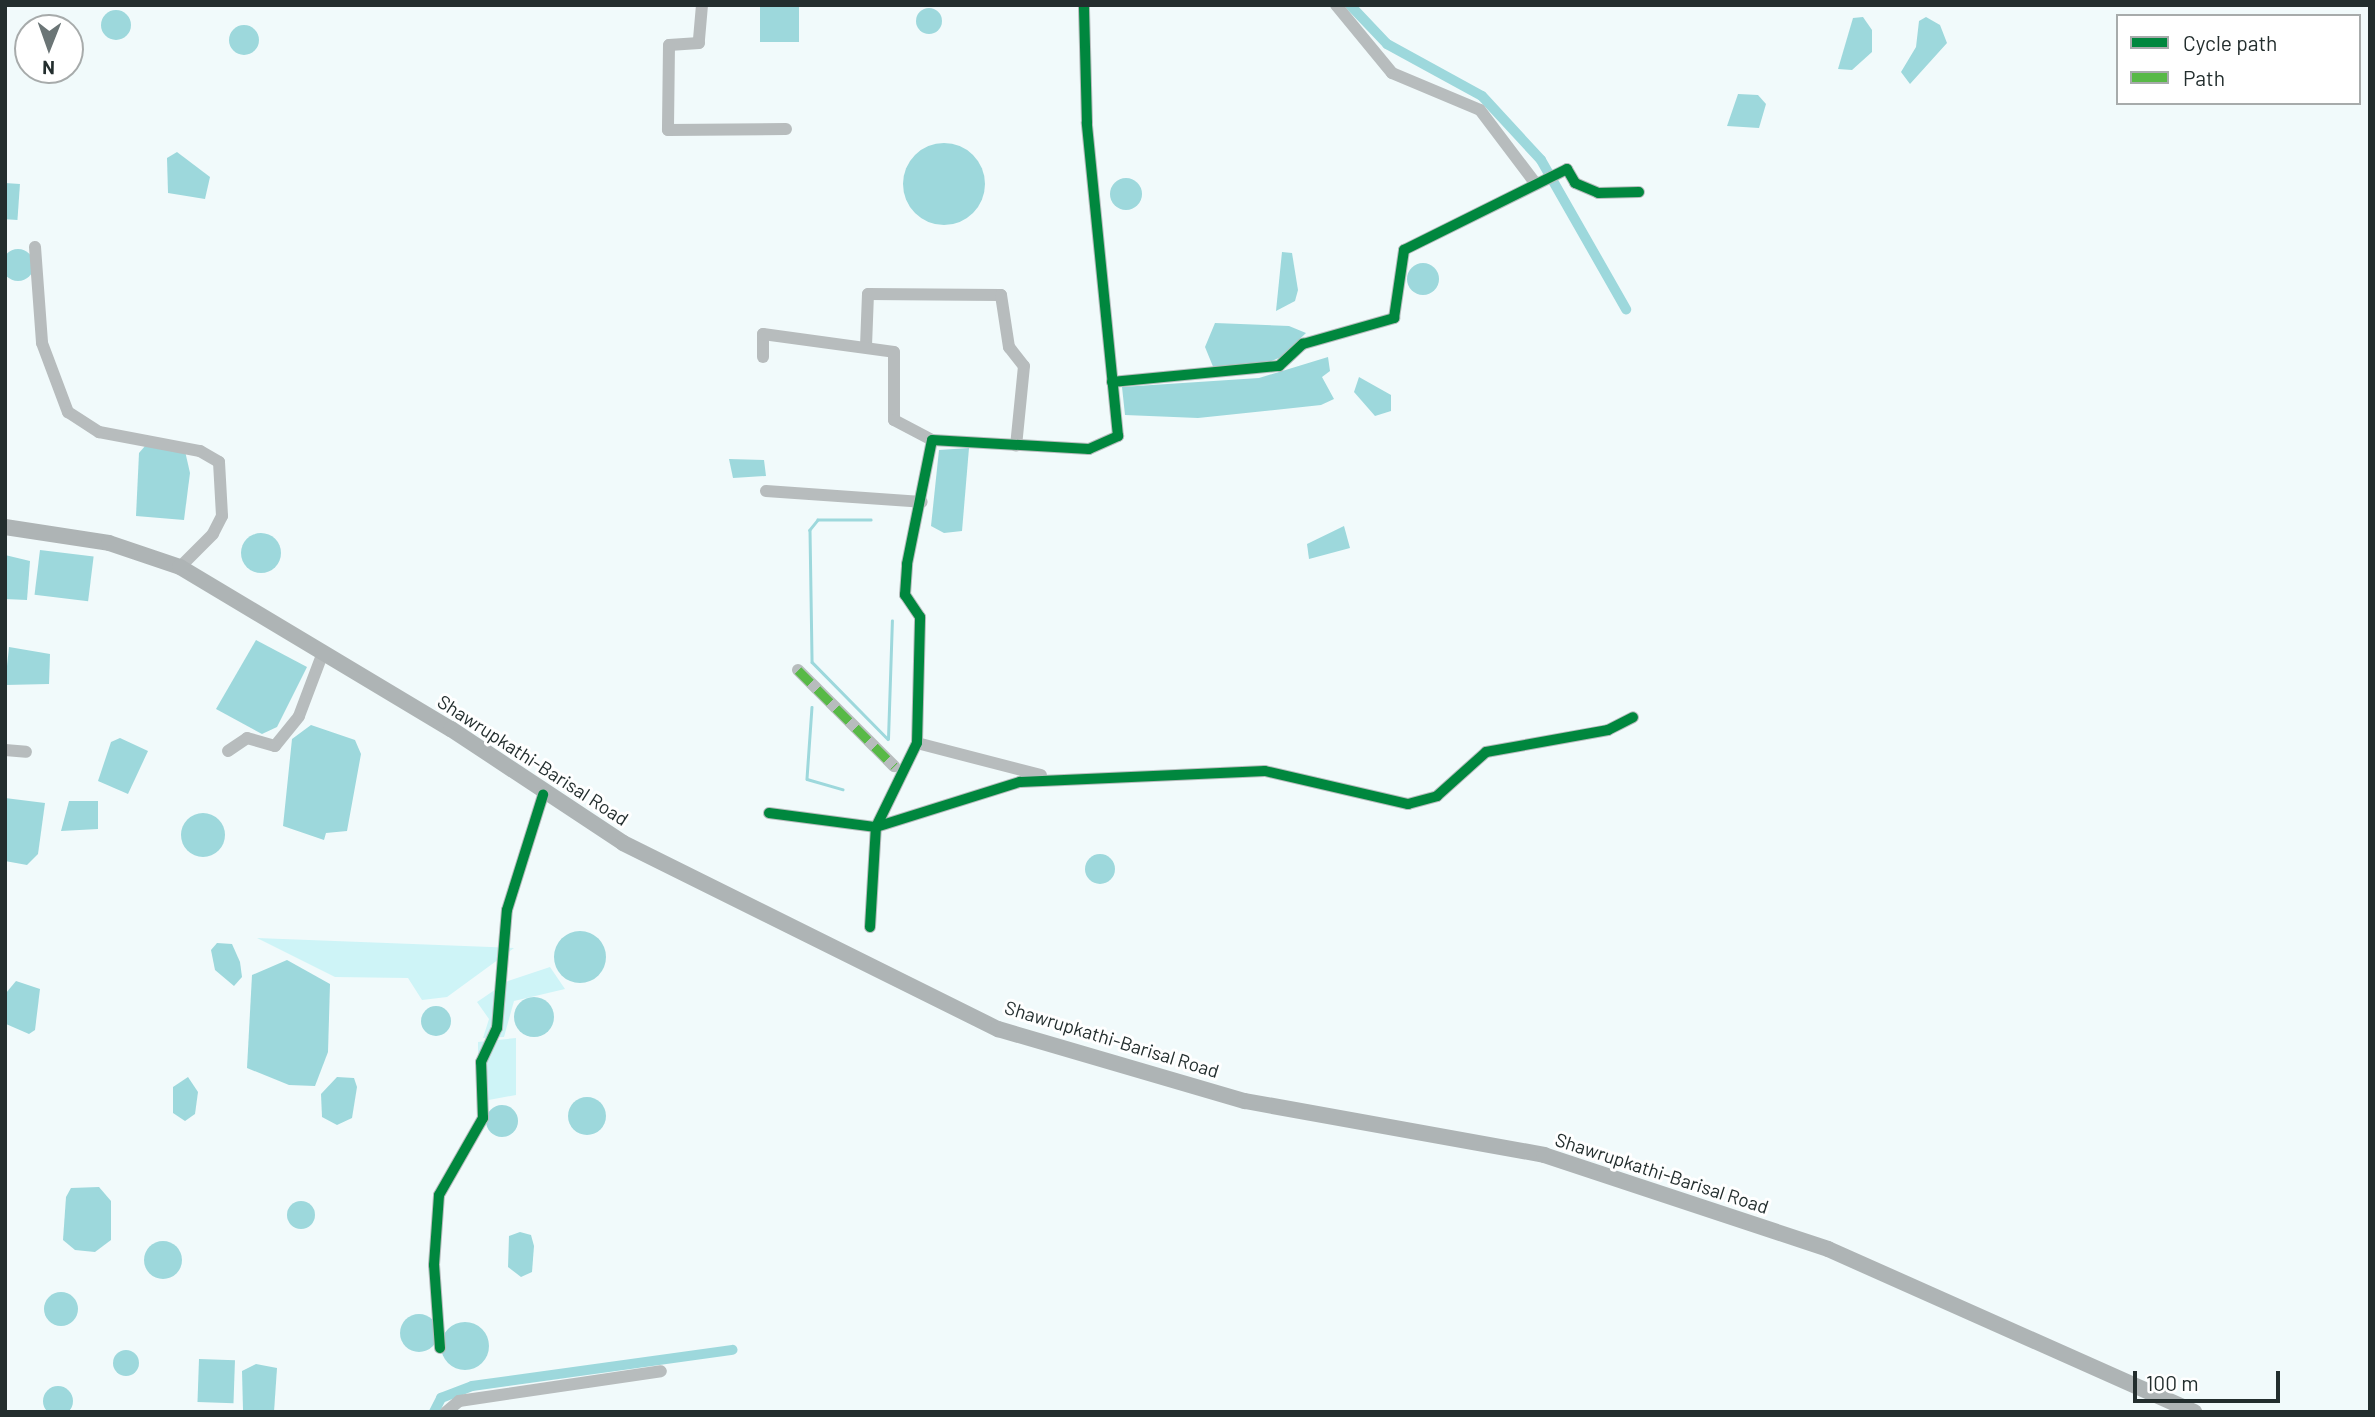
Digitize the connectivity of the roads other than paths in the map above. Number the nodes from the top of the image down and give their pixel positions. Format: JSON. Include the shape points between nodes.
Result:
{"nodes":[{"id":1,"x":702,"y":5,"type":"edge"},
{"id":2,"x":1084,"y":5,"type":"edge"},
{"id":3,"x":1336,"y":5,"type":"edge"},
{"id":4,"x":786,"y":130,"type":"dead end"},
{"id":5,"x":1538,"y":183,"type":"junction"},
{"id":6,"x":1639,"y":192,"type":"dead end"},
{"id":7,"x":35,"y":247,"type":"dead end"},
{"id":8,"x":866,"y":346,"type":"junction"},
{"id":9,"x":763,"y":357,"type":"dead end"},
{"id":10,"x":1111,"y":382,"type":"junction"},
{"id":11,"x":932,"y":440,"type":"junction"},
{"id":12,"x":1016,"y":446,"type":"junction"},
{"id":13,"x":766,"y":491,"type":"dead end"},
{"id":14,"x":922,"y":502,"type":"junction"},
{"id":15,"x":5,"y":527,"type":"edge"},
{"id":16,"x":180,"y":567,"type":"junction"},
{"id":17,"x":321,"y":655,"type":"junction"},
{"id":18,"x":798,"y":670,"type":"dead end"},
{"id":19,"x":1633,"y":717,"type":"dead end"},
{"id":20,"x":917,"y":743,"type":"junction"},
{"id":21,"x":5,"y":750,"type":"edge"},
{"id":22,"x":228,"y":751,"type":"dead end"},
{"id":23,"x":26,"y":752,"type":"dead end"},
{"id":24,"x":894,"y":766,"type":"dead end"},
{"id":25,"x":1066,"y":779,"type":"junction"},
{"id":26,"x":543,"y":795,"type":"junction"},
{"id":27,"x":769,"y":813,"type":"dead end"},
{"id":28,"x":876,"y":827,"type":"junction"},
{"id":29,"x":870,"y":927,"type":"dead end"},
{"id":30,"x":440,"y":1348,"type":"dead end"},
{"id":31,"x":661,"y":1371,"type":"dead end"},
{"id":32,"x":446,"y":1412,"type":"edge"},
{"id":33,"x":2194,"y":1412,"type":"edge"}],
"edges":[{"from":1,"to":4,"type":"street","via":[[699,42],[669,45],[668,130]]},
{"from":2,"to":10,"type":"street","via":[[1087,122]]},
{"from":3,"to":5,"type":"street","via":[[1392,73],[1480,110]]},
{"from":5,"to":6,"type":"street","via":[[1567,169],[1575,183],[1598,192]]},
{"from":5,"to":10,"type":"street","via":[[1404,250],[1394,318],[1303,344],[1279,366]]},
{"from":7,"to":16,"type":"street","via":[[42,343],[68,412],[99,432],[200,451],[219,462],[222,516],[213,534]]},
{"from":8,"to":9,"type":"street","via":[[763,334]]},
{"from":8,"to":11,"type":"street","via":[[894,352],[894,420]]},
{"from":8,"to":12,"type":"street","via":[[867,294],[1001,295],[1009,346],[1024,366]]},
{"from":10,"to":12,"type":"street","via":[[1118,436],[1088,449]]},
{"from":11,"to":12,"type":"street"},
{"from":11,"to":14,"type":"street"},
{"from":13,"to":14,"type":"street"},
{"from":14,"to":20,"type":"street","via":[[905,595],[920,617]]},
{"from":15,"to":16,"type":"main road","name":"Shawrupkathi-Barisal Road","via":[[109,543]]},
{"from":16,"to":17,"type":"main road","name":"Shawrupkathi-Barisal Road"},
{"from":17,"to":22,"type":"street","via":[[299,716],[275,746],[247,738]]},
{"from":17,"to":26,"type":"main road","name":"Shawrupkathi-Barisal Road","via":[[450,729]]},
{"from":18,"to":24,"type":"street"},
{"from":19,"to":25,"type":"street","via":[[1608,730],[1486,752],[1437,796],[1408,804],[1265,771]]},
{"from":20,"to":25,"type":"street"},
{"from":20,"to":28,"type":"street"},
{"from":21,"to":23,"type":"street"},
{"from":25,"to":28,"type":"street","via":[[1020,782]]},
{"from":26,"to":30,"type":"street","via":[[507,910],[496,1028],[481,1062],[483,1118],[439,1195],[434,1265]]},
{"from":26,"to":33,"type":"main road","name":"Shawrupkathi-Barisal Road","via":[[623,843],[998,1029],[1245,1101],[1544,1155],[1828,1250]]},
{"from":27,"to":28,"type":"street"},
{"from":28,"to":29,"type":"street"},
{"from":31,"to":32,"type":"street","via":[[459,1401]]}]}
